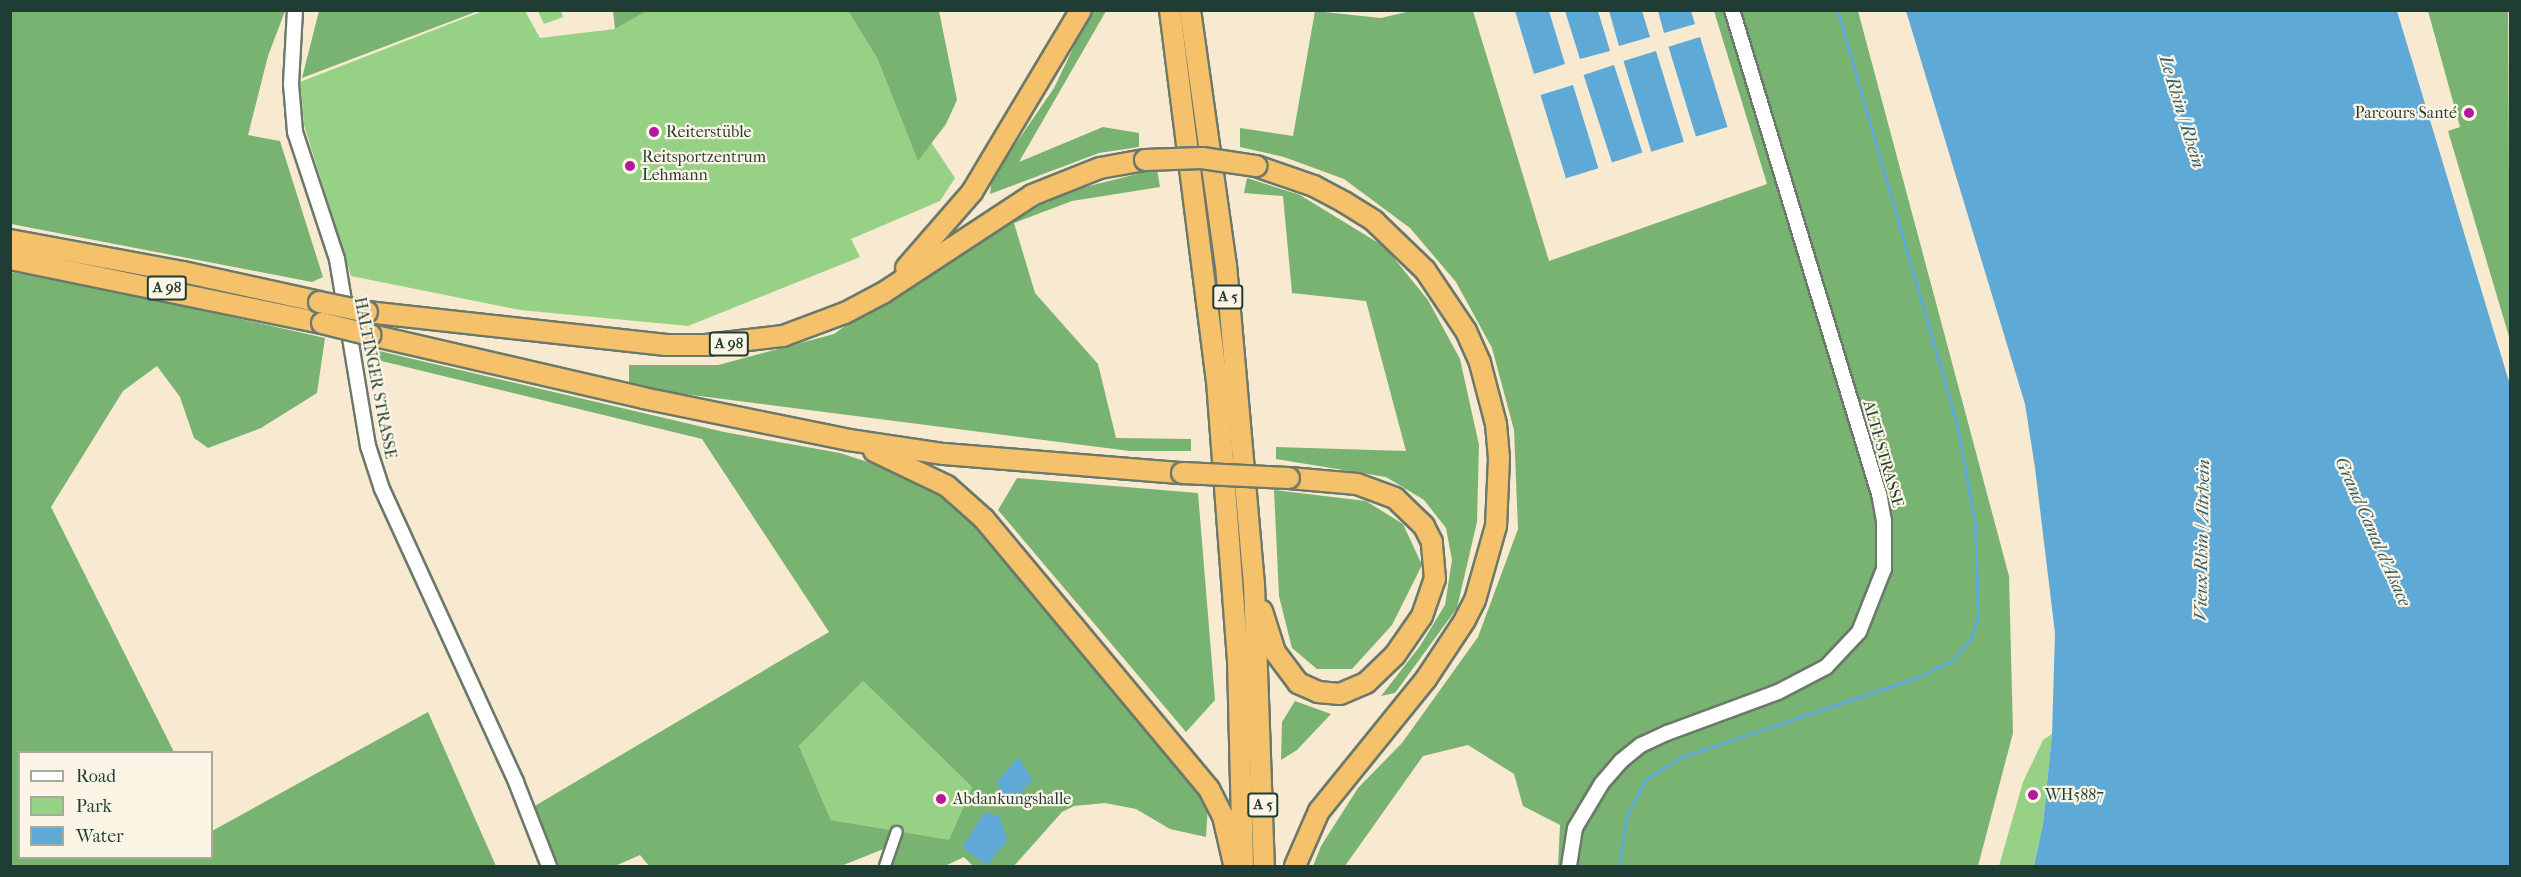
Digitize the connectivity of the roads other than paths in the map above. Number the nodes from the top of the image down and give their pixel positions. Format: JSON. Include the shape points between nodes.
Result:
{"nodes":[{"id":1,"x":295,"y":10,"type":"edge"},
{"id":2,"x":1081,"y":10,"type":"edge"},
{"id":3,"x":1170,"y":10,"type":"edge"},
{"id":4,"x":1190,"y":10,"type":"edge"},
{"id":5,"x":1732,"y":10,"type":"edge"},
{"id":6,"x":10,"y":240,"type":"edge"},
{"id":7,"x":10,"y":259,"type":"edge"},
{"id":8,"x":883,"y":293,"type":"junction"},
{"id":9,"x":849,"y":440,"type":"junction"},
{"id":10,"x":1254,"y":584,"type":"junction"},
{"id":11,"x":897,"y":832,"type":"dead end"},
{"id":12,"x":549,"y":867,"type":"edge"},
{"id":13,"x":885,"y":867,"type":"edge"},
{"id":14,"x":1234,"y":867,"type":"edge"},
{"id":15,"x":1244,"y":867,"type":"edge"},
{"id":16,"x":1264,"y":867,"type":"edge"},
{"id":17,"x":1295,"y":867,"type":"edge"},
{"id":18,"x":1569,"y":867,"type":"edge"}],
"edges":[{"from":1,"to":12,"type":"street","name":"HALTINGER STRASSE","via":[[291,84],[295,132],[337,259],[368,446],[382,489],[507,763]]},
{"from":2,"to":8,"type":"highway","via":[[986,169],[942,230]]},
{"from":3,"to":15,"type":"highway","number":"A 5","via":[[1190,144],[1218,393],[1238,660]]},
{"from":4,"to":10,"type":"highway","number":"A 5","via":[[1226,265]]},
{"from":5,"to":18,"type":"street","name":"ALTE STRASSE","via":[[1879,494],[1884,521],[1884,569],[1859,632],[1826,667],[1778,692],[1667,733],[1641,745],[1622,761],[1602,783],[1575,828]]},
{"from":6,"to":8,"type":"highway","number":"A 98","bridge":true,"via":[[367,312],[618,341],[706,345],[775,337],[809,328]]},
{"from":7,"to":9,"type":"highway","number":"A 98","bridge":true,"via":[[322,323],[643,398]]},
{"from":8,"to":17,"type":"highway","bridge":true,"via":[[1032,195],[1100,168],[1145,160],[1202,158],[1256,166],[1314,186],[1383,229],[1425,270],[1466,331],[1480,363],[1496,424],[1496,526],[1470,610],[1426,679],[1319,811]]},
{"from":9,"to":10,"type":"highway","bridge":true,"via":[[944,454],[1289,478],[1380,489],[1409,509],[1432,542],[1436,560],[1430,598],[1410,636],[1376,675],[1341,694],[1318,692],[1298,683],[1282,666]]},
{"from":9,"to":14,"type":"highway","via":[[928,475],[966,501],[984,519],[1209,789],[1223,816]]},
{"from":10,"to":16,"type":"highway","number":"A 5"},
{"from":11,"to":13,"type":"street"}]}
